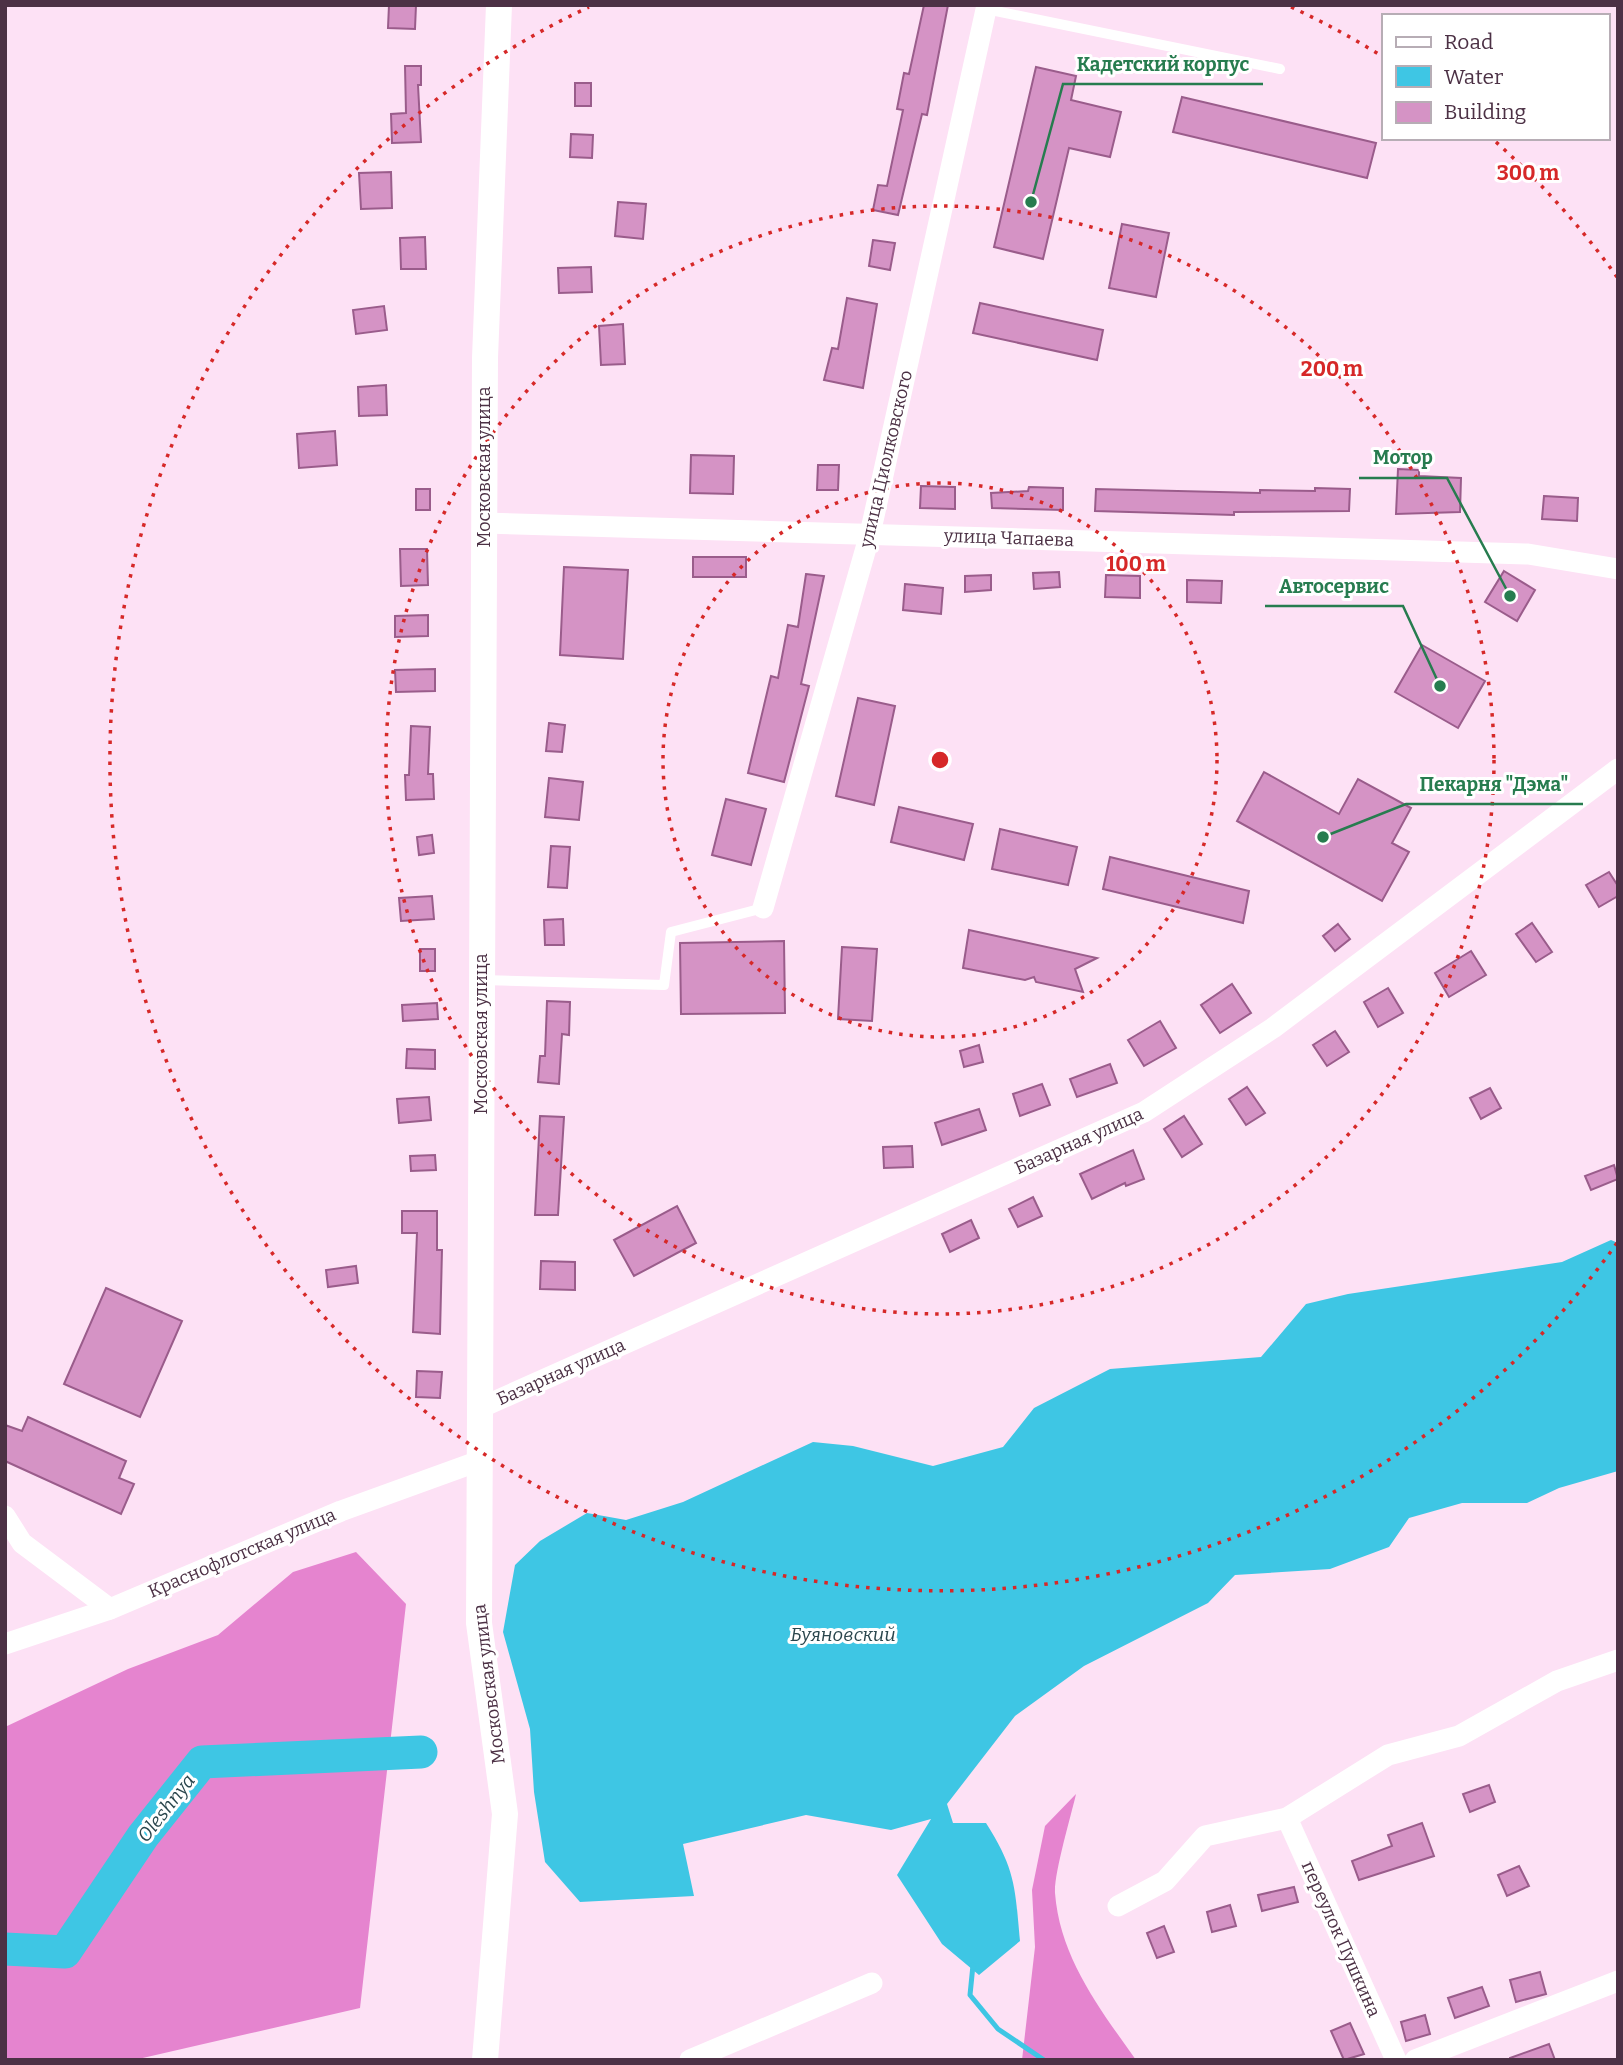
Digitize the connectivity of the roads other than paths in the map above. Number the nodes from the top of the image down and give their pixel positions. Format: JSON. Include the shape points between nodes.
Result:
{"nodes":[{"id":1,"x":499,"y":5,"type":"edge"},
{"id":2,"x":986,"y":7,"type":"edge"},
{"id":3,"x":1279,"y":69,"type":"dead end"},
{"id":4,"x":484,"y":523,"type":"junction"},
{"id":5,"x":870,"y":534,"type":"junction"},
{"id":6,"x":1618,"y":569,"type":"edge"},
{"id":7,"x":1618,"y":769,"type":"edge"},
{"id":8,"x":763,"y":908,"type":"joint"},
{"id":9,"x":482,"y":980,"type":"junction"},
{"id":10,"x":480,"y":1408,"type":"junction"},
{"id":11,"x":479,"y":1461,"type":"junction"},
{"id":12,"x":5,"y":1516,"type":"edge"},
{"id":13,"x":110,"y":1609,"type":"junction"},
{"id":14,"x":5,"y":1644,"type":"edge"},
{"id":15,"x":1618,"y":1660,"type":"edge"},
{"id":16,"x":1287,"y":1818,"type":"junction"},
{"id":17,"x":1118,"y":1906,"type":"dead end"},
{"id":18,"x":1618,"y":1981,"type":"edge"},
{"id":19,"x":872,"y":1983,"type":"dead end"},
{"id":20,"x":485,"y":2060,"type":"edge"},
{"id":21,"x":690,"y":2060,"type":"edge"},
{"id":22,"x":1396,"y":2060,"type":"edge"},
{"id":23,"x":1415,"y":2060,"type":"edge"}],
"edges":[{"from":1,"to":4,"type":"street","name":"Московская улица","via":[[485,358]]},
{"from":2,"to":3,"type":"lane"},
{"from":2,"to":5,"type":"street","name":"улица Циолковского"},
{"from":4,"to":5,"type":"street","name":"улица Чапаева"},
{"from":4,"to":9,"type":"street","name":"Московская улица"},
{"from":5,"to":6,"type":"street","name":"улица Чапаева","via":[[1528,554]]},
{"from":5,"to":8,"type":"street","name":"улица Циолковского"},
{"from":7,"to":10,"type":"street","name":"Базарная улица","via":[[1273,1028],[1144,1112]]},
{"from":8,"to":9,"type":"lane","via":[[671,932],[664,985]]},
{"from":9,"to":10,"type":"street","name":"Московская улица"},
{"from":10,"to":11,"type":"street","name":"Московская улица"},
{"from":11,"to":13,"type":"street","name":"Краснофлотская улица","via":[[341,1511]]},
{"from":11,"to":20,"type":"street","name":"Московская улица","via":[[479,1623],[505,1814]]},
{"from":12,"to":13,"type":"street","via":[[22,1543]]},
{"from":13,"to":14,"type":"street","name":"Краснофлотская улица"},
{"from":15,"to":16,"type":"street","via":[[1557,1681],[1459,1736],[1388,1755]]},
{"from":16,"to":17,"type":"street","via":[[1205,1836],[1165,1881]]},
{"from":16,"to":22,"type":"street","name":"переулок Пушкина"},
{"from":18,"to":23,"type":"street"},
{"from":19,"to":21,"type":"street"}]}
